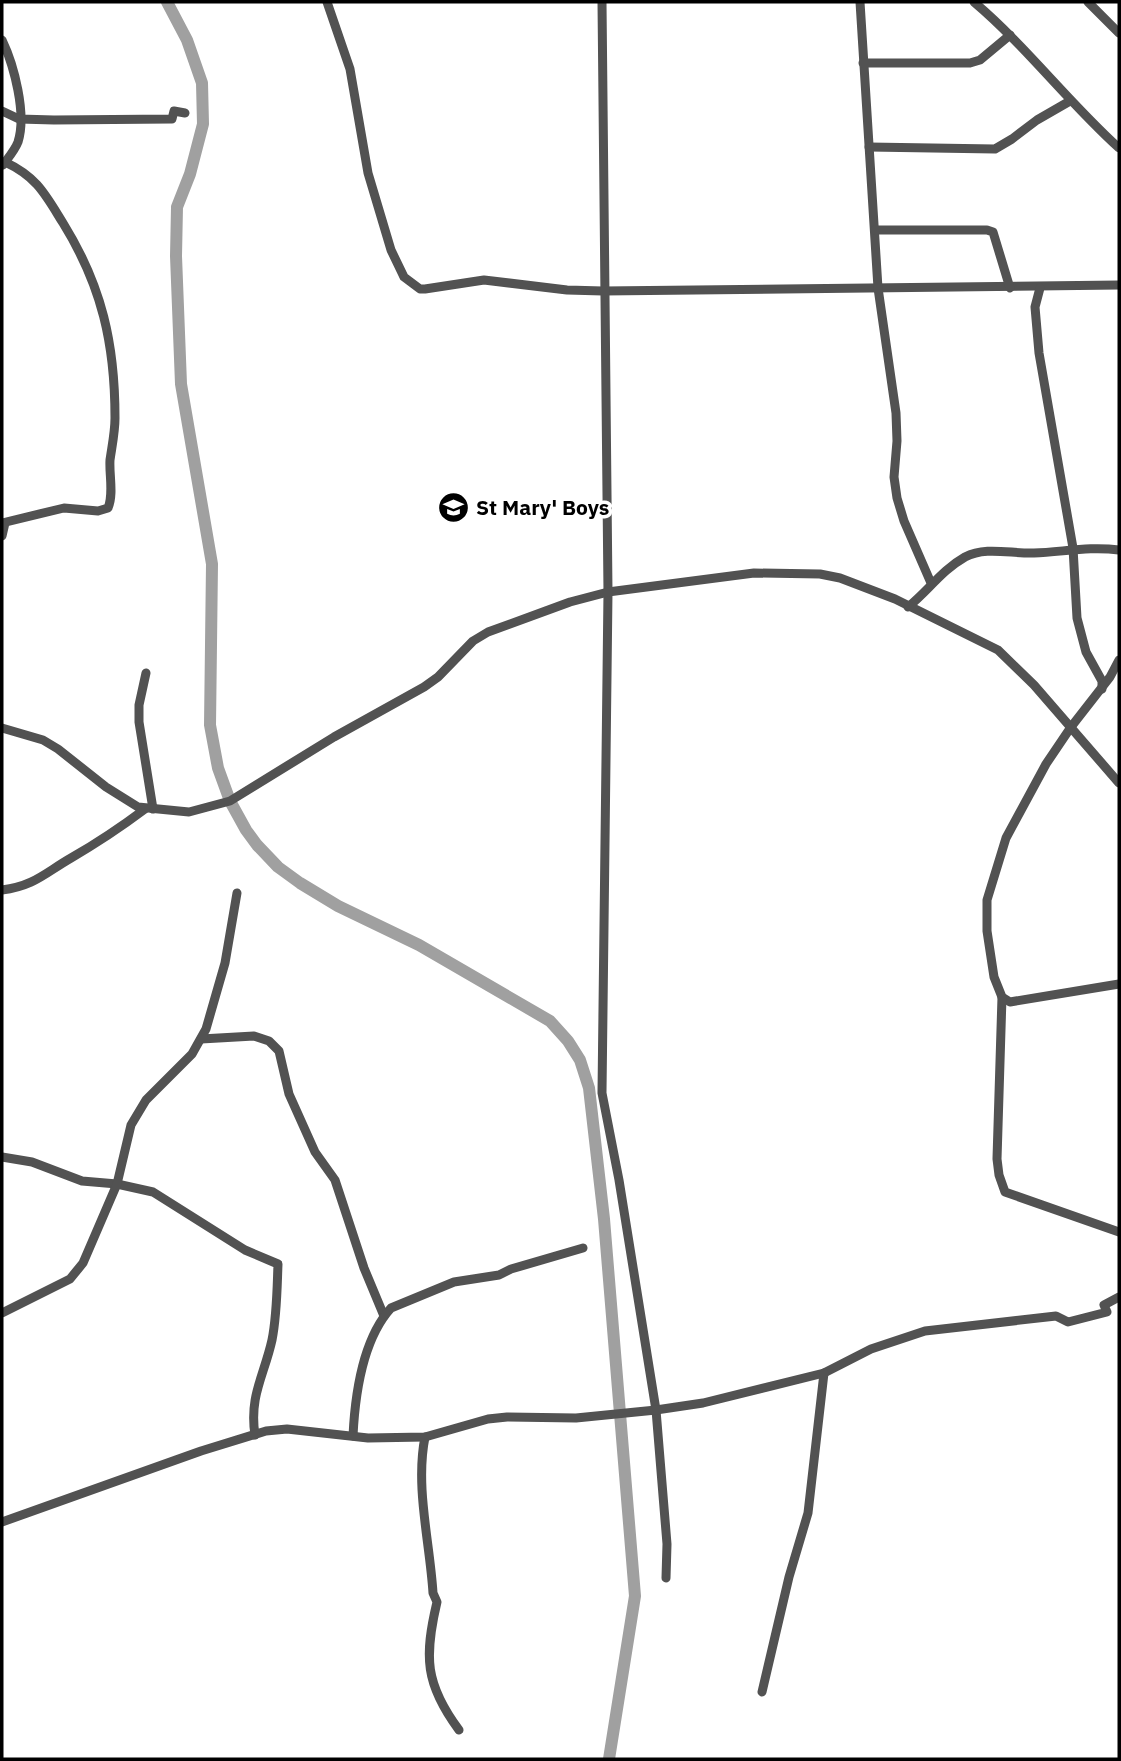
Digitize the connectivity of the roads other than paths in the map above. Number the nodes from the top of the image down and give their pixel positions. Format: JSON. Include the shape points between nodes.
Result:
{"nodes":[{"id":1,"x":327,"y":2,"type":"edge"},
{"id":2,"x":602,"y":2,"type":"edge"},
{"id":3,"x":860,"y":2,"type":"edge"},
{"id":4,"x":974,"y":2,"type":"edge"},
{"id":5,"x":1088,"y":2,"type":"edge"},
{"id":6,"x":1119,"y":33,"type":"edge"},
{"id":7,"x":1010,"y":35,"type":"junction"},
{"id":8,"x":2,"y":40,"type":"edge"},
{"id":9,"x":863,"y":63,"type":"junction"},
{"id":10,"x":1070,"y":101,"type":"junction"},
{"id":11,"x":2,"y":111,"type":"edge"},
{"id":12,"x":185,"y":113,"type":"dead end"},
{"id":13,"x":19,"y":119,"type":"junction"},
{"id":14,"x":869,"y":147,"type":"junction"},
{"id":15,"x":1119,"y":148,"type":"edge"},
{"id":16,"x":3,"y":164,"type":"edge"},
{"id":17,"x":876,"y":230,"type":"junction"},
{"id":18,"x":1119,"y":285,"type":"edge"},
{"id":19,"x":878,"y":288,"type":"junction"},
{"id":20,"x":1010,"y":288,"type":"junction"},
{"id":21,"x":1040,"y":288,"type":"junction"},
{"id":22,"x":603,"y":291,"type":"junction"},
{"id":23,"x":3,"y":523,"type":"edge"},
{"id":24,"x":2,"y":536,"type":"edge"},
{"id":25,"x":1073,"y":548,"type":"junction"},
{"id":26,"x":1119,"y":550,"type":"edge"},
{"id":27,"x":931,"y":583,"type":"junction"},
{"id":28,"x":608,"y":592,"type":"junction"},
{"id":29,"x":908,"y":607,"type":"junction"},
{"id":30,"x":1119,"y":660,"type":"edge"},
{"id":31,"x":146,"y":673,"type":"dead end"},
{"id":32,"x":1102,"y":689,"type":"junction"},
{"id":33,"x":1071,"y":727,"type":"junction"},
{"id":34,"x":2,"y":728,"type":"edge"},
{"id":35,"x":1119,"y":783,"type":"edge"},
{"id":36,"x":149,"y":809,"type":"junction"},
{"id":37,"x":2,"y":890,"type":"edge"},
{"id":38,"x":237,"y":893,"type":"dead end"},
{"id":39,"x":1119,"y":984,"type":"edge"},
{"id":40,"x":1002,"y":997,"type":"junction"},
{"id":41,"x":201,"y":1039,"type":"junction"},
{"id":42,"x":2,"y":1157,"type":"edge"},
{"id":43,"x":117,"y":1184,"type":"junction"},
{"id":44,"x":1119,"y":1232,"type":"edge"},
{"id":45,"x":583,"y":1248,"type":"dead end"},
{"id":46,"x":1119,"y":1297,"type":"edge"},
{"id":47,"x":2,"y":1313,"type":"edge"},
{"id":48,"x":384,"y":1316,"type":"junction"},
{"id":49,"x":824,"y":1373,"type":"junction"},
{"id":50,"x":656,"y":1410,"type":"junction"},
{"id":51,"x":255,"y":1435,"type":"junction"},
{"id":52,"x":353,"y":1436,"type":"junction"},
{"id":53,"x":425,"y":1437,"type":"junction"},
{"id":54,"x":2,"y":1521,"type":"edge"},
{"id":55,"x":666,"y":1578,"type":"dead end"},
{"id":56,"x":762,"y":1692,"type":"dead end"},
{"id":57,"x":459,"y":1730,"type":"dead end"}],
"edges":[{"from":1,"to":22,"type":"street","via":[[350,69],[368,173],[404,277],[420,289],[484,280]]},
{"from":2,"to":22,"type":"street"},
{"from":3,"to":9,"type":"street"},
{"from":4,"to":7,"type":"street"},
{"from":5,"to":6,"type":"street"},
{"from":7,"to":9,"type":"street","via":[[970,63]]},
{"from":7,"to":10,"type":"street"},
{"from":8,"to":13,"type":"street","via":[[16,74]]},
{"from":9,"to":14,"type":"street"},
{"from":10,"to":14,"type":"street","via":[[995,149]]},
{"from":10,"to":15,"type":"street"},
{"from":11,"to":13,"type":"street"},
{"from":12,"to":13,"type":"street","via":[[174,111],[172,119]]},
{"from":13,"to":16,"type":"street","via":[[18,143]]},
{"from":14,"to":17,"type":"street"},
{"from":16,"to":23,"type":"street","via":[[34,180],[90,273],[106,325],[115,418],[108,508],[64,508]]},
{"from":17,"to":19,"type":"street"},
{"from":17,"to":20,"type":"street","via":[[993,232]]},
{"from":18,"to":21,"type":"street"},
{"from":19,"to":20,"type":"street"},
{"from":19,"to":22,"type":"street"},
{"from":19,"to":27,"type":"street","via":[[894,395],[897,498]]},
{"from":20,"to":21,"type":"street"},
{"from":21,"to":25,"type":"street","via":[[1035,307],[1039,353]]},
{"from":22,"to":28,"type":"street"},
{"from":23,"to":24,"type":"street"},
{"from":25,"to":26,"type":"street"},
{"from":25,"to":27,"type":"street","via":[[978,552]]},
{"from":25,"to":32,"type":"street","via":[[1080,635]]},
{"from":27,"to":29,"type":"street"},
{"from":28,"to":29,"type":"street","via":[[754,573],[820,574]]},
{"from":28,"to":36,"type":"street","via":[[544,610],[472,640],[424,687],[230,801],[189,812]]},
{"from":28,"to":50,"type":"street","via":[[602,1093]]},
{"from":29,"to":33,"type":"street","via":[[999,650]]},
{"from":30,"to":32,"type":"street"},
{"from":31,"to":36,"type":"street","via":[[139,722]]},
{"from":32,"to":33,"type":"street"},
{"from":33,"to":35,"type":"street"},
{"from":33,"to":40,"type":"street","via":[[1006,838],[986,900],[994,977]]},
{"from":34,"to":36,"type":"street","via":[[43,740],[124,800]]},
{"from":36,"to":37,"type":"street","via":[[48,874]]},
{"from":38,"to":41,"type":"street","via":[[219,990]]},
{"from":39,"to":40,"type":"street","via":[[1010,1002]]},
{"from":40,"to":44,"type":"street","via":[[998,1159],[1005,1192]]},
{"from":41,"to":43,"type":"street","via":[[185,1062],[146,1100],[131,1125]]},
{"from":41,"to":48,"type":"street","via":[[254,1036],[279,1051],[289,1094],[315,1152],[338,1188]]},
{"from":42,"to":43,"type":"street","via":[[32,1162],[82,1181]]},
{"from":43,"to":47,"type":"street","via":[[83,1263],[71,1279]]},
{"from":43,"to":51,"type":"street","via":[[153,1192],[245,1250],[278,1264],[272,1340],[252,1411]]},
{"from":45,"to":48,"type":"street","via":[[499,1275],[454,1282],[391,1308]]},
{"from":46,"to":49,"type":"street","via":[[1104,1305],[1107,1312],[1068,1322],[1056,1316],[908,1335]]},
{"from":48,"to":52,"type":"street","via":[[357,1392]]},
{"from":49,"to":50,"type":"street"},
{"from":49,"to":56,"type":"street","via":[[808,1513]]},
{"from":50,"to":53,"type":"street","via":[[576,1418],[488,1419]]},
{"from":50,"to":55,"type":"street"},
{"from":51,"to":52,"type":"street","via":[[287,1429]]},
{"from":51,"to":54,"type":"street"},
{"from":52,"to":53,"type":"street"},
{"from":53,"to":57,"type":"street","via":[[424,1512],[437,1602],[428,1663],[438,1698]]}]}
